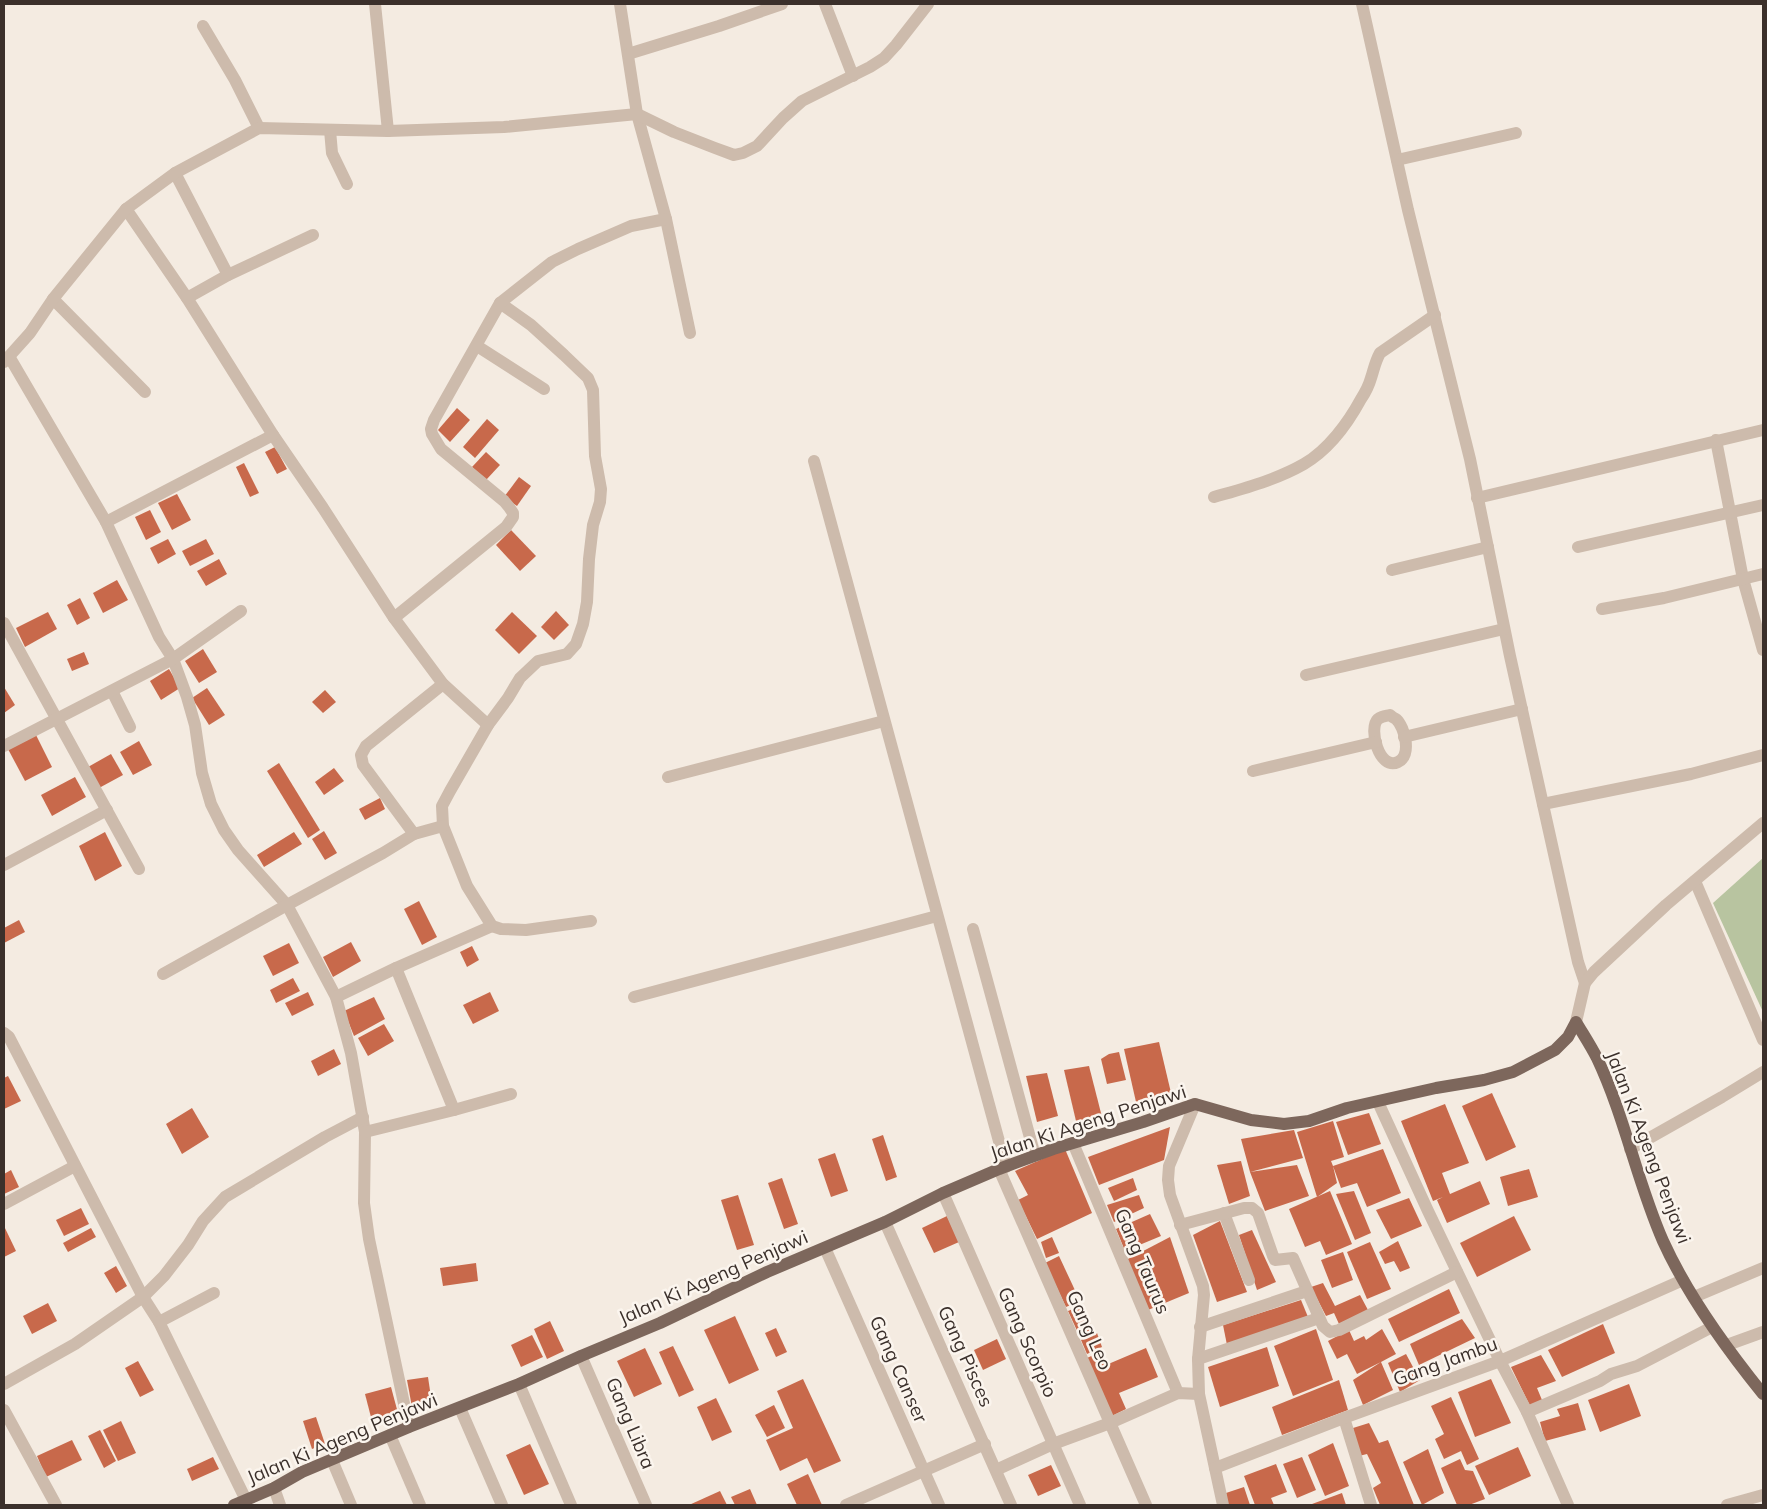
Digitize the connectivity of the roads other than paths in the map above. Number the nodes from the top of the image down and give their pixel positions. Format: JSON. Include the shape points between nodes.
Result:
{"nodes":[{"id":1,"x":375,"y":4,"type":"edge"},
{"id":2,"x":620,"y":4,"type":"edge"},
{"id":3,"x":782,"y":4,"type":"edge"},
{"id":4,"x":825,"y":4,"type":"edge"},
{"id":5,"x":928,"y":4,"type":"edge"},
{"id":6,"x":1362,"y":4,"type":"edge"},
{"id":7,"x":203,"y":26,"type":"dead end"},
{"id":8,"x":628,"y":54,"type":"junction"},
{"id":9,"x":853,"y":76,"type":"junction"},
{"id":10,"x":637,"y":114,"type":"junction"},
{"id":11,"x":259,"y":128,"type":"junction"},
{"id":12,"x":330,"y":130,"type":"junction"},
{"id":13,"x":388,"y":131,"type":"junction"},
{"id":14,"x":1516,"y":133,"type":"dead end"},
{"id":15,"x":1397,"y":160,"type":"junction"},
{"id":16,"x":174,"y":173,"type":"junction"},
{"id":17,"x":347,"y":184,"type":"dead end"},
{"id":18,"x":126,"y":209,"type":"junction"},
{"id":19,"x":666,"y":219,"type":"junction"},
{"id":20,"x":313,"y":235,"type":"dead end"},
{"id":21,"x":228,"y":275,"type":"junction"},
{"id":22,"x":187,"y":298,"type":"junction"},
{"id":23,"x":53,"y":299,"type":"junction"},
{"id":24,"x":500,"y":303,"type":"junction"},
{"id":25,"x":1435,"y":315,"type":"junction"},
{"id":26,"x":690,"y":334,"type":"dead end"},
{"id":27,"x":477,"y":346,"type":"junction"},
{"id":28,"x":7,"y":360,"type":"edge"},
{"id":29,"x":544,"y":389,"type":"dead end"},
{"id":30,"x":145,"y":392,"type":"dead end"},
{"id":31,"x":1763,"y":430,"type":"edge"},
{"id":32,"x":273,"y":435,"type":"junction"},
{"id":33,"x":1716,"y":440,"type":"junction"},
{"id":34,"x":814,"y":461,"type":"dead end"},
{"id":35,"x":1214,"y":497,"type":"dead end"},
{"id":36,"x":1477,"y":498,"type":"junction"},
{"id":37,"x":1763,"y":505,"type":"edge"},
{"id":38,"x":1729,"y":512,"type":"junction"},
{"id":39,"x":106,"y":522,"type":"junction"},
{"id":40,"x":1578,"y":546,"type":"dead end"},
{"id":41,"x":1488,"y":547,"type":"junction"},
{"id":42,"x":1392,"y":570,"type":"dead end"},
{"id":43,"x":1763,"y":574,"type":"edge"},
{"id":44,"x":1743,"y":579,"type":"junction"},
{"id":45,"x":1602,"y":609,"type":"dead end"},
{"id":46,"x":241,"y":611,"type":"dead end"},
{"id":47,"x":394,"y":618,"type":"junction"},
{"id":48,"x":4,"y":623,"type":"edge"},
{"id":49,"x":1504,"y":629,"type":"junction"},
{"id":50,"x":1763,"y":650,"type":"edge"},
{"id":51,"x":174,"y":659,"type":"junction"},
{"id":52,"x":1306,"y":675,"type":"dead end"},
{"id":53,"x":443,"y":684,"type":"junction"},
{"id":54,"x":112,"y":692,"type":"junction"},
{"id":55,"x":1522,"y":708,"type":"junction"},
{"id":56,"x":56,"y":718,"type":"junction"},
{"id":57,"x":884,"y":721,"type":"junction"},
{"id":58,"x":488,"y":725,"type":"junction"},
{"id":59,"x":130,"y":727,"type":"dead end"},
{"id":60,"x":1404,"y":736,"type":"junction"},
{"id":61,"x":1376,"y":742,"type":"junction"},
{"id":62,"x":4,"y":746,"type":"edge"},
{"id":63,"x":1763,"y":755,"type":"edge"},
{"id":64,"x":1253,"y":772,"type":"dead end"},
{"id":65,"x":668,"y":777,"type":"dead end"},
{"id":66,"x":1543,"y":804,"type":"junction"},
{"id":67,"x":107,"y":810,"type":"junction"},
{"id":68,"x":1763,"y":822,"type":"edge"},
{"id":69,"x":443,"y":826,"type":"junction"},
{"id":70,"x":414,"y":834,"type":"junction"},
{"id":71,"x":4,"y":864,"type":"edge"},
{"id":72,"x":139,"y":869,"type":"dead end"},
{"id":73,"x":1695,"y":882,"type":"junction"},
{"id":74,"x":287,"y":904,"type":"junction"},
{"id":75,"x":937,"y":916,"type":"junction"},
{"id":76,"x":591,"y":921,"type":"dead end"},
{"id":77,"x":492,"y":926,"type":"junction"},
{"id":78,"x":973,"y":930,"type":"dead end"},
{"id":79,"x":396,"y":968,"type":"junction"},
{"id":80,"x":163,"y":974,"type":"dead end"},
{"id":81,"x":1585,"y":983,"type":"junction"},
{"id":82,"x":336,"y":997,"type":"junction"},
{"id":83,"x":634,"y":997,"type":"dead end"},
{"id":84,"x":1576,"y":1022,"type":"junction"},
{"id":85,"x":4,"y":1033,"type":"edge"},
{"id":86,"x":1763,"y":1040,"type":"edge"},
{"id":87,"x":1763,"y":1072,"type":"edge"},
{"id":88,"x":511,"y":1094,"type":"dead end"},
{"id":89,"x":1378,"y":1102,"type":"junction"},
{"id":90,"x":1194,"y":1104,"type":"junction"},
{"id":91,"x":454,"y":1110,"type":"junction"},
{"id":92,"x":363,"y":1118,"type":"junction"},
{"id":93,"x":365,"y":1132,"type":"junction"},
{"id":94,"x":1073,"y":1143,"type":"junction"},
{"id":95,"x":1630,"y":1149,"type":"junction"},
{"id":96,"x":1034,"y":1156,"type":"junction"},
{"id":97,"x":75,"y":1166,"type":"junction"},
{"id":98,"x":1002,"y":1168,"type":"junction"},
{"id":99,"x":943,"y":1193,"type":"junction"},
{"id":100,"x":4,"y":1204,"type":"edge"},
{"id":101,"x":1224,"y":1213,"type":"junction"},
{"id":102,"x":885,"y":1222,"type":"junction"},
{"id":103,"x":1180,"y":1225,"type":"junction"},
{"id":104,"x":825,"y":1248,"type":"junction"},
{"id":105,"x":1763,"y":1268,"type":"edge"},
{"id":106,"x":1457,"y":1272,"type":"junction"},
{"id":107,"x":1249,"y":1280,"type":"dead end"},
{"id":108,"x":1683,"y":1280,"type":"junction"},
{"id":109,"x":1307,"y":1291,"type":"junction"},
{"id":110,"x":214,"y":1293,"type":"dead end"},
{"id":111,"x":143,"y":1297,"type":"junction"},
{"id":112,"x":1694,"y":1297,"type":"junction"},
{"id":113,"x":1320,"y":1318,"type":"junction"},
{"id":114,"x":159,"y":1322,"type":"junction"},
{"id":115,"x":1200,"y":1327,"type":"junction"},
{"id":116,"x":1712,"y":1327,"type":"junction"},
{"id":117,"x":1763,"y":1332,"type":"edge"},
{"id":118,"x":1727,"y":1345,"type":"junction"},
{"id":119,"x":581,"y":1356,"type":"junction"},
{"id":120,"x":1198,"y":1360,"type":"junction"},
{"id":121,"x":1500,"y":1361,"type":"junction"},
{"id":122,"x":4,"y":1384,"type":"edge"},
{"id":123,"x":519,"y":1384,"type":"junction"},
{"id":124,"x":1178,"y":1393,"type":"junction"},
{"id":125,"x":1199,"y":1394,"type":"junction"},
{"id":126,"x":1763,"y":1394,"type":"edge"},
{"id":127,"x":460,"y":1408,"type":"junction"},
{"id":128,"x":4,"y":1410,"type":"edge"},
{"id":129,"x":1527,"y":1412,"type":"junction"},
{"id":130,"x":1344,"y":1418,"type":"junction"},
{"id":131,"x":1110,"y":1424,"type":"junction"},
{"id":132,"x":409,"y":1427,"type":"junction"},
{"id":133,"x":390,"y":1435,"type":"junction"},
{"id":134,"x":985,"y":1444,"type":"junction"},
{"id":135,"x":1053,"y":1444,"type":"junction"},
{"id":136,"x":332,"y":1460,"type":"junction"},
{"id":137,"x":1215,"y":1468,"type":"junction"},
{"id":138,"x":924,"y":1470,"type":"junction"},
{"id":139,"x":996,"y":1470,"type":"junction"},
{"id":140,"x":260,"y":1494,"type":"junction"},
{"id":141,"x":1763,"y":1495,"type":"edge"},
{"id":142,"x":866,"y":1501,"type":"edge"},
{"id":143,"x":56,"y":1505,"type":"edge"},
{"id":144,"x":234,"y":1505,"type":"edge"},
{"id":145,"x":280,"y":1505,"type":"edge"},
{"id":146,"x":351,"y":1505,"type":"edge"},
{"id":147,"x":420,"y":1505,"type":"edge"},
{"id":148,"x":502,"y":1505,"type":"edge"},
{"id":149,"x":571,"y":1505,"type":"edge"},
{"id":150,"x":646,"y":1505,"type":"edge"},
{"id":151,"x":846,"y":1505,"type":"edge"},
{"id":152,"x":939,"y":1505,"type":"edge"},
{"id":153,"x":1011,"y":1505,"type":"edge"},
{"id":154,"x":1080,"y":1505,"type":"edge"},
{"id":155,"x":1146,"y":1505,"type":"edge"},
{"id":156,"x":1223,"y":1505,"type":"edge"},
{"id":157,"x":1371,"y":1505,"type":"edge"},
{"id":158,"x":1568,"y":1505,"type":"edge"},
{"id":159,"x":1727,"y":1505,"type":"edge"}],
"edges":[{"from":1,"to":13,"type":"street"},
{"from":2,"to":8,"type":"street"},
{"from":3,"to":8,"type":"street"},
{"from":4,"to":9,"type":"street"},
{"from":5,"to":9,"type":"street","via":[[884,58]]},
{"from":6,"to":15,"type":"street"},
{"from":7,"to":11,"type":"street"},
{"from":8,"to":10,"type":"street"},
{"from":9,"to":10,"type":"street","via":[[802,101],[757,146],[734,155]]},
{"from":10,"to":13,"type":"street","via":[[504,126]]},
{"from":10,"to":19,"type":"street"},
{"from":11,"to":12,"type":"street"},
{"from":11,"to":16,"type":"street"},
{"from":12,"to":13,"type":"street"},
{"from":12,"to":17,"type":"street","via":[[332,153]]},
{"from":14,"to":15,"type":"street"},
{"from":15,"to":25,"type":"street"},
{"from":16,"to":18,"type":"street"},
{"from":16,"to":21,"type":"street"},
{"from":18,"to":22,"type":"street"},
{"from":18,"to":23,"type":"street"},
{"from":19,"to":24,"type":"street","via":[[630,226],[552,262]]},
{"from":19,"to":26,"type":"street"},
{"from":20,"to":21,"type":"street"},
{"from":21,"to":22,"type":"street"},
{"from":22,"to":32,"type":"street"},
{"from":23,"to":28,"type":"street"},
{"from":23,"to":30,"type":"street"},
{"from":24,"to":27,"type":"street"},
{"from":24,"to":58,"type":"street","via":[[531,325],[588,378],[593,390],[595,456],[601,489],[593,525],[587,602],[576,644],[567,654],[544,659],[532,666]]},
{"from":25,"to":35,"type":"street","via":[[1380,353],[1362,399],[1322,450],[1304,464],[1267,481]]},
{"from":25,"to":36,"type":"street"},
{"from":27,"to":29,"type":"street"},
{"from":27,"to":47,"type":"street","via":[[434,420],[432,434],[442,449],[504,501],[513,517],[506,527]]},
{"from":28,"to":39,"type":"street"},
{"from":31,"to":33,"type":"street"},
{"from":32,"to":39,"type":"street"},
{"from":32,"to":47,"type":"street"},
{"from":33,"to":36,"type":"street"},
{"from":33,"to":38,"type":"street"},
{"from":34,"to":57,"type":"street","name":"Gang Leo"},
{"from":36,"to":41,"type":"street"},
{"from":37,"to":38,"type":"street"},
{"from":38,"to":40,"type":"street"},
{"from":38,"to":44,"type":"street"},
{"from":39,"to":51,"type":"street","via":[[159,637]]},
{"from":41,"to":42,"type":"street"},
{"from":41,"to":49,"type":"street"},
{"from":43,"to":44,"type":"street"},
{"from":44,"to":45,"type":"street"},
{"from":44,"to":50,"type":"street"},
{"from":46,"to":51,"type":"street"},
{"from":47,"to":53,"type":"street"},
{"from":48,"to":56,"type":"street"},
{"from":49,"to":52,"type":"street"},
{"from":49,"to":55,"type":"street"},
{"from":51,"to":54,"type":"street"},
{"from":51,"to":74,"type":"street","via":[[195,726],[202,773],[211,804],[238,850]]},
{"from":53,"to":58,"type":"street"},
{"from":53,"to":70,"type":"street","via":[[366,746],[361,755],[363,766]]},
{"from":54,"to":56,"type":"street"},
{"from":54,"to":59,"type":"street"},
{"from":55,"to":60,"type":"street"},
{"from":55,"to":66,"type":"street"},
{"from":56,"to":62,"type":"street"},
{"from":56,"to":67,"type":"street"},
{"from":57,"to":65,"type":"street"},
{"from":57,"to":75,"type":"street","name":"Gang Leo"},
{"from":58,"to":69,"type":"street","via":[[442,806]]},
{"from":60,"to":61,"type":"street","via":[[1397,720],[1390,715],[1382,716],[1374,726]]},
{"from":60,"to":61,"type":"street","via":[[1405,755],[1393,763],[1382,757]]},
{"from":61,"to":64,"type":"street"},
{"from":63,"to":66,"type":"street","via":[[1691,774]]},
{"from":66,"to":81,"type":"street"},
{"from":67,"to":71,"type":"street"},
{"from":67,"to":72,"type":"street"},
{"from":68,"to":73,"type":"street"},
{"from":69,"to":70,"type":"street"},
{"from":69,"to":77,"type":"street","via":[[467,886]]},
{"from":70,"to":74,"type":"street"},
{"from":73,"to":81,"type":"street","via":[[1611,954]]},
{"from":73,"to":86,"type":"street"},
{"from":74,"to":80,"type":"street"},
{"from":74,"to":82,"type":"street"},
{"from":75,"to":83,"type":"street"},
{"from":75,"to":98,"type":"street","name":"Gang Leo"},
{"from":76,"to":77,"type":"street","via":[[526,930]]},
{"from":77,"to":79,"type":"street"},
{"from":78,"to":96,"type":"street"},
{"from":79,"to":82,"type":"street"},
{"from":79,"to":91,"type":"street"},
{"from":81,"to":84,"type":"street"},
{"from":82,"to":92,"type":"street"},
{"from":84,"to":89,"type":"main road","name":"Jalan Ki Ageng Penjawi","via":[[1568,1037],[1555,1050],[1513,1072]]},
{"from":84,"to":95,"type":"main road","name":"Jalan Ki Ageng Penjawi","via":[[1609,1088]]},
{"from":85,"to":97,"type":"street","via":[[9,1037]]},
{"from":87,"to":95,"type":"street"},
{"from":88,"to":91,"type":"street"},
{"from":89,"to":90,"type":"main road","name":"Jalan Ki Ageng Penjawi","via":[[1309,1121],[1284,1124],[1250,1120]]},
{"from":89,"to":106,"type":"street"},
{"from":90,"to":94,"type":"main road","name":"Jalan Ki Ageng Penjawi"},
{"from":90,"to":103,"type":"street","via":[[1170,1166],[1168,1180]]},
{"from":91,"to":93,"type":"street"},
{"from":92,"to":93,"type":"street"},
{"from":92,"to":111,"type":"street","via":[[308,1146],[225,1197],[164,1276]]},
{"from":93,"to":132,"type":"street","via":[[364,1203],[369,1239]]},
{"from":94,"to":96,"type":"main road","name":"Jalan Ki Ageng Penjawi"},
{"from":94,"to":124,"type":"street","name":"Gang Taurus"},
{"from":95,"to":108,"type":"main road","name":"Jalan Ki Ageng Penjawi","via":[[1648,1204]]},
{"from":96,"to":98,"type":"main road","name":"Jalan Ki Ageng Penjawi"},
{"from":97,"to":100,"type":"street"},
{"from":97,"to":111,"type":"street"},
{"from":98,"to":99,"type":"main road","name":"Jalan Ki Ageng Penjawi"},
{"from":98,"to":131,"type":"street","name":"Gang Leo"},
{"from":99,"to":102,"type":"main road","name":"Jalan Ki Ageng Penjawi"},
{"from":99,"to":135,"type":"street","name":"Gang Scorpio"},
{"from":101,"to":103,"type":"street"},
{"from":101,"to":107,"type":"street"},
{"from":101,"to":109,"type":"street","via":[[1244,1208],[1252,1208],[1258,1213],[1273,1256],[1276,1260],[1293,1258]]},
{"from":102,"to":104,"type":"main road","name":"Jalan Ki Ageng Penjawi"},
{"from":102,"to":134,"type":"street","name":"Gang Pisces"},
{"from":103,"to":115,"type":"street","via":[[1203,1286]]},
{"from":104,"to":119,"type":"main road","name":"Jalan Ki Ageng Penjawi"},
{"from":104,"to":138,"type":"street","name":"Gang Canser"},
{"from":105,"to":112,"type":"street"},
{"from":106,"to":113,"type":"street","via":[[1339,1330],[1330,1332]]},
{"from":106,"to":121,"type":"street"},
{"from":108,"to":112,"type":"main road","name":"Jalan Ki Ageng Penjawi"},
{"from":108,"to":121,"type":"street","name":"Gang Jambu"},
{"from":109,"to":113,"type":"street"},
{"from":109,"to":115,"type":"street"},
{"from":110,"to":114,"type":"street"},
{"from":111,"to":114,"type":"street"},
{"from":111,"to":122,"type":"street","via":[[75,1344]]},
{"from":112,"to":116,"type":"main road","name":"Jalan Ki Ageng Penjawi"},
{"from":113,"to":120,"type":"street"},
{"from":114,"to":140,"type":"street"},
{"from":115,"to":120,"type":"street"},
{"from":116,"to":118,"type":"main road","name":"Jalan Ki Ageng Penjawi"},
{"from":116,"to":129,"type":"street","via":[[1637,1366],[1611,1374]]},
{"from":117,"to":118,"type":"street"},
{"from":118,"to":126,"type":"main road","name":"Jalan Ki Ageng Penjawi"},
{"from":119,"to":123,"type":"main road","name":"Jalan Ki Ageng Penjawi"},
{"from":119,"to":150,"type":"street","name":"Gang Libra"},
{"from":120,"to":125,"type":"street"},
{"from":121,"to":129,"type":"street"},
{"from":121,"to":130,"type":"street","name":"Gang Jambu"},
{"from":123,"to":127,"type":"main road","name":"Jalan Ki Ageng Penjawi"},
{"from":123,"to":149,"type":"street"},
{"from":124,"to":125,"type":"street"},
{"from":124,"to":131,"type":"street"},
{"from":125,"to":137,"type":"street"},
{"from":127,"to":132,"type":"main road","name":"Jalan Ki Ageng Penjawi"},
{"from":127,"to":148,"type":"street"},
{"from":128,"to":143,"type":"street"},
{"from":129,"to":158,"type":"street"},
{"from":130,"to":137,"type":"street","name":"Gang Jambu"},
{"from":130,"to":157,"type":"street"},
{"from":131,"to":135,"type":"street"},
{"from":131,"to":155,"type":"street","name":"Gang Leo"},
{"from":132,"to":133,"type":"main road","name":"Jalan Ki Ageng Penjawi"},
{"from":133,"to":136,"type":"main road","name":"Jalan Ki Ageng Penjawi"},
{"from":133,"to":147,"type":"street"},
{"from":134,"to":138,"type":"street"},
{"from":134,"to":139,"type":"street","name":"Gang Pisces"},
{"from":135,"to":139,"type":"street"},
{"from":135,"to":154,"type":"street","name":"Gang Scorpio"},
{"from":136,"to":140,"type":"main road","name":"Jalan Ki Ageng Penjawi"},
{"from":136,"to":146,"type":"street"},
{"from":137,"to":156,"type":"street"},
{"from":138,"to":142,"type":"street"},
{"from":138,"to":152,"type":"street","name":"Gang Canser"},
{"from":139,"to":153,"type":"street","name":"Gang Pisces"},
{"from":140,"to":144,"type":"main road","name":"Jalan Ki Ageng Penjawi"},
{"from":140,"to":145,"type":"street"},
{"from":141,"to":159,"type":"street"},
{"from":142,"to":151,"type":"street"}]}
